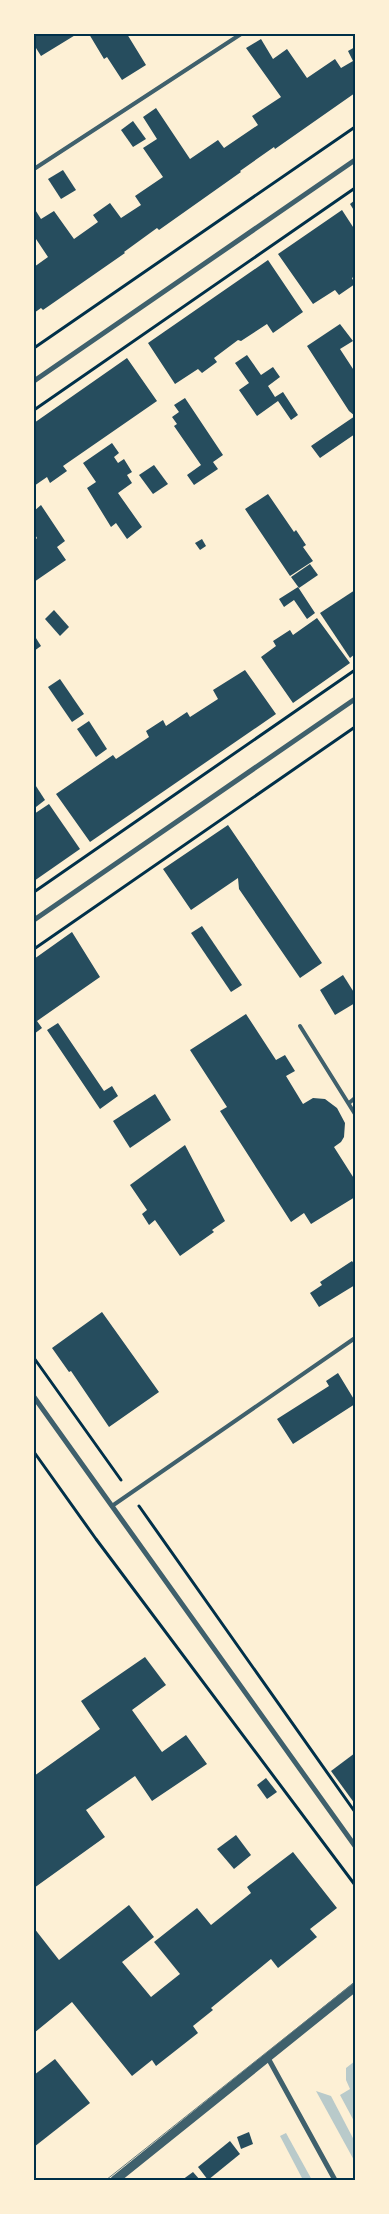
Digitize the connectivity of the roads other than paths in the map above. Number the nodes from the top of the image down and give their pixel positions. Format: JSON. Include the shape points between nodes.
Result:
{"nodes":[{"id":1,"x":241,"y":34,"type":"edge"},
{"id":2,"x":355,"y":160,"type":"edge"},
{"id":3,"x":34,"y":169,"type":"edge"},
{"id":4,"x":34,"y":381,"type":"edge"},
{"id":5,"x":355,"y":699,"type":"edge"},
{"id":6,"x":34,"y":920,"type":"edge"},
{"id":7,"x":300,"y":1026,"type":"dead end"},
{"id":8,"x":355,"y":1098,"type":"edge"},
{"id":9,"x":349,"y":1103,"type":"junction"},
{"id":10,"x":355,"y":1114,"type":"edge"},
{"id":11,"x":355,"y":1338,"type":"edge"},
{"id":12,"x":34,"y":1397,"type":"edge"},
{"id":13,"x":112,"y":1506,"type":"junction"},
{"id":14,"x":355,"y":1846,"type":"edge"},
{"id":15,"x":355,"y":1988,"type":"edge"},
{"id":16,"x":268,"y":2058,"type":"junction"},
{"id":17,"x":115,"y":2180,"type":"edge"},
{"id":18,"x":335,"y":2180,"type":"edge"}],
"edges":[{"from":1,"to":3,"type":"lane"},
{"from":2,"to":4,"type":"street"},
{"from":5,"to":6,"type":"street"},
{"from":7,"to":9,"type":"lane"},
{"from":8,"to":9,"type":"lane"},
{"from":9,"to":10,"type":"lane"},
{"from":11,"to":13,"type":"lane"},
{"from":12,"to":13,"type":"street"},
{"from":13,"to":14,"type":"street"},
{"from":15,"to":16,"type":"street"},
{"from":16,"to":17,"type":"street"},
{"from":16,"to":18,"type":"street"}]}
